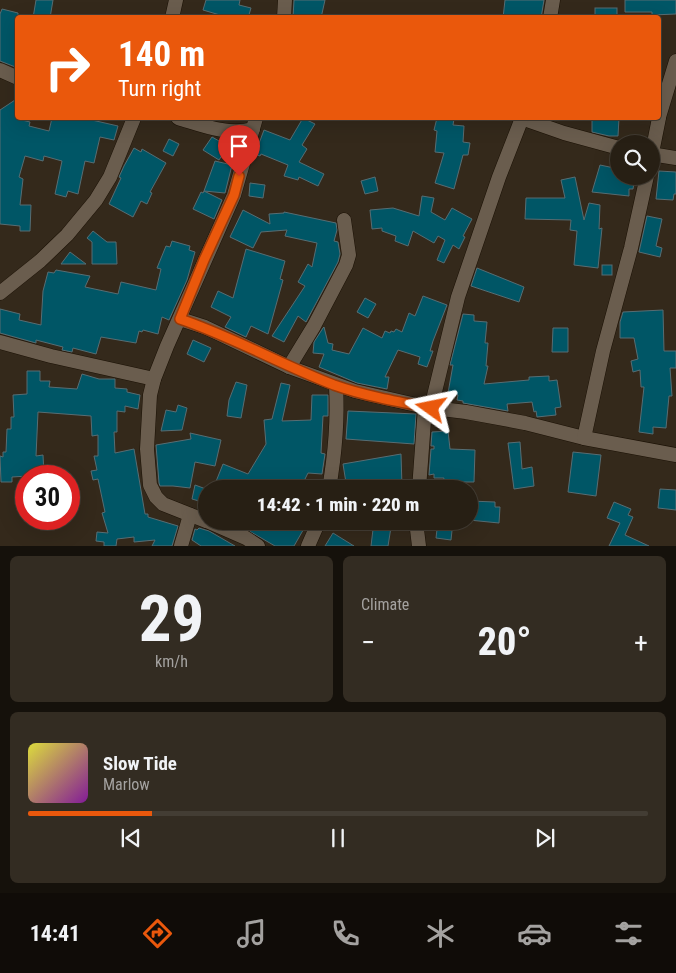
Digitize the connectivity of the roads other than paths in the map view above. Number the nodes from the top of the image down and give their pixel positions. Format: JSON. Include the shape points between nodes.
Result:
{"nodes":[{"id":1,"x":176,"y":0,"type":"edge"},
{"id":2,"x":286,"y":0,"type":"edge"},
{"id":3,"x":553,"y":0,"type":"edge"},
{"id":4,"x":173,"y":15,"type":"edge"},
{"id":5,"x":284,"y":15,"type":"edge"},
{"id":6,"x":550,"y":15,"type":"edge"},
{"id":7,"x":676,"y":61,"type":"edge"},
{"id":8,"x":0,"y":70,"type":"edge"},
{"id":9,"x":15,"y":77,"type":"edge"},
{"id":10,"x":661,"y":110,"type":"edge"},
{"id":11,"x":133,"y":120,"type":"edge"},
{"id":12,"x":186,"y":120,"type":"edge"},
{"id":13,"x":520,"y":120,"type":"edge"},
{"id":14,"x":527,"y":120,"type":"edge"},
{"id":15,"x":658,"y":120,"type":"edge"},
{"id":16,"x":255,"y":123,"type":"edge"},
{"id":17,"x":656,"y":135,"type":"edge"},
{"id":18,"x":610,"y":146,"type":"edge"},
{"id":19,"x":660,"y":156,"type":"edge"},
{"id":20,"x":676,"y":158,"type":"edge"},
{"id":21,"x":645,"y":185,"type":"edge"},
{"id":22,"x":344,"y":220,"type":"dead end"},
{"id":23,"x":0,"y":293,"type":"edge"},
{"id":24,"x":180,"y":319,"type":"junction"},
{"id":25,"x":0,"y":342,"type":"edge"},
{"id":26,"x":289,"y":367,"type":"junction"},
{"id":27,"x":154,"y":379,"type":"junction"},
{"id":28,"x":336,"y":386,"type":"junction"},
{"id":29,"x":428,"y":408,"type":"junction"},
{"id":30,"x":584,"y":438,"type":"junction"},
{"id":31,"x":676,"y":455,"type":"edge"},
{"id":32,"x":331,"y":480,"type":"edge"},
{"id":33,"x":420,"y":480,"type":"edge"},
{"id":34,"x":190,"y":515,"type":"junction"},
{"id":35,"x":198,"y":518,"type":"edge"},
{"id":36,"x":228,"y":530,"type":"edge"},
{"id":37,"x":315,"y":530,"type":"edge"},
{"id":38,"x":417,"y":530,"type":"edge"},
{"id":39,"x":181,"y":546,"type":"edge"},
{"id":40,"x":258,"y":546,"type":"edge"},
{"id":41,"x":308,"y":546,"type":"edge"},
{"id":42,"x":419,"y":546,"type":"edge"}],
"edges":[{"from":1,"to":4,"type":"street"},
{"from":2,"to":5,"type":"street"},
{"from":3,"to":6,"type":"street"},
{"from":7,"to":10,"type":"street"},
{"from":8,"to":9,"type":"street"},
{"from":11,"to":23,"type":"street","via":[[110,177],[96,200],[67,235]]},
{"from":12,"to":16,"type":"street","via":[[237,132]]},
{"from":13,"to":29,"type":"street","via":[[458,297]]},
{"from":14,"to":18,"type":"street"},
{"from":15,"to":17,"type":"street"},
{"from":16,"to":24,"type":"street","via":[[234,195]]},
{"from":19,"to":20,"type":"street"},
{"from":21,"to":30,"type":"street"},
{"from":22,"to":26,"type":"street","via":[[349,255],[346,265]]},
{"from":24,"to":26,"type":"street","via":[[205,327]]},
{"from":24,"to":27,"type":"street"},
{"from":25,"to":27,"type":"street"},
{"from":26,"to":28,"type":"street"},
{"from":27,"to":34,"type":"street","via":[[147,449],[150,485],[163,504]]},
{"from":28,"to":29,"type":"street"},
{"from":28,"to":32,"type":"street","via":[[336,452]]},
{"from":29,"to":30,"type":"street","via":[[525,423]]},
{"from":29,"to":33,"type":"street"},
{"from":30,"to":31,"type":"street"},
{"from":34,"to":35,"type":"street"},
{"from":34,"to":39,"type":"street"},
{"from":36,"to":40,"type":"street"},
{"from":37,"to":41,"type":"street"},
{"from":38,"to":42,"type":"street"}]}
